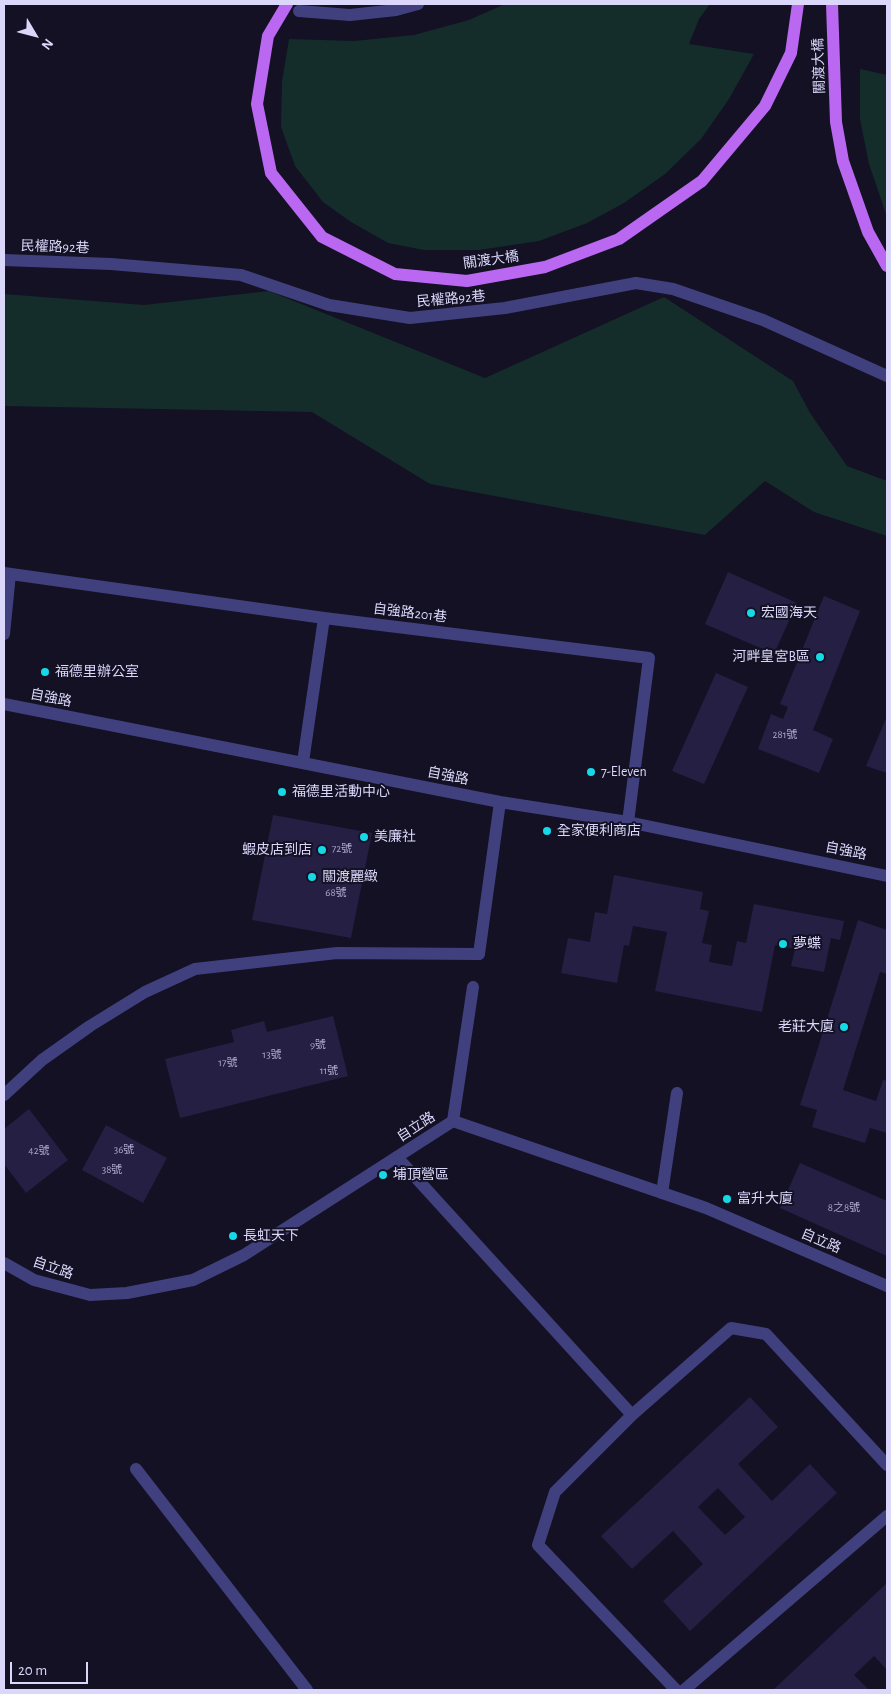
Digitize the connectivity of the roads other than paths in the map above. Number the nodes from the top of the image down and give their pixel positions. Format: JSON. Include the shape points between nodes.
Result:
{"nodes":[{"id":1,"x":287,"y":4,"type":"edge"},
{"id":2,"x":418,"y":4,"type":"edge"},
{"id":3,"x":798,"y":4,"type":"edge"},
{"id":4,"x":832,"y":4,"type":"edge"},
{"id":5,"x":299,"y":11,"type":"dead end"},
{"id":6,"x":4,"y":260,"type":"edge"},
{"id":7,"x":887,"y":266,"type":"edge"},
{"id":8,"x":887,"y":376,"type":"edge"},
{"id":9,"x":7,"y":573,"type":"edge"},
{"id":10,"x":324,"y":618,"type":"junction"},
{"id":11,"x":4,"y":634,"type":"edge"},
{"id":12,"x":4,"y":704,"type":"edge"},
{"id":13,"x":303,"y":762,"type":"junction"},
{"id":14,"x":500,"y":802,"type":"junction"},
{"id":15,"x":628,"y":822,"type":"junction"},
{"id":16,"x":887,"y":876,"type":"edge"},
{"id":17,"x":473,"y":987,"type":"dead end"},
{"id":18,"x":677,"y":1093,"type":"dead end"},
{"id":19,"x":4,"y":1095,"type":"edge"},
{"id":20,"x":453,"y":1121,"type":"junction"},
{"id":21,"x":397,"y":1157,"type":"junction"},
{"id":22,"x":662,"y":1193,"type":"junction"},
{"id":23,"x":4,"y":1263,"type":"edge"},
{"id":24,"x":887,"y":1286,"type":"edge"},
{"id":25,"x":632,"y":1415,"type":"junction"},
{"id":26,"x":887,"y":1465,"type":"edge"},
{"id":27,"x":136,"y":1468,"type":"dead end"},
{"id":28,"x":887,"y":1516,"type":"edge"},
{"id":29,"x":308,"y":1690,"type":"edge"},
{"id":30,"x":676,"y":1690,"type":"edge"},
{"id":31,"x":684,"y":1690,"type":"edge"}],
"edges":[{"from":1,"to":3,"type":"main road","name":"關渡大橋","via":[[268,36],[257,104],[271,173],[322,237],[395,274],[467,281],[545,267],[619,238],[702,181],[765,106],[791,53]]},
{"from":2,"to":5,"type":"street","via":[[350,15]]},
{"from":4,"to":7,"type":"main road","name":"關渡大橋","via":[[836,122],[843,162],[868,232]]},
{"from":6,"to":8,"type":"street","name":"民權路92巷","via":[[110,264],[241,275],[329,305],[410,318],[505,308],[636,282],[673,289],[763,320]]},
{"from":9,"to":10,"type":"street","name":"自強路201巷"},
{"from":9,"to":11,"type":"street"},
{"from":10,"to":13,"type":"street"},
{"from":10,"to":15,"type":"street","name":"自強路201巷","via":[[649,658]]},
{"from":12,"to":13,"type":"street","name":"自強路"},
{"from":13,"to":14,"type":"street","name":"自強路"},
{"from":14,"to":15,"type":"street","name":"自強路"},
{"from":14,"to":19,"type":"street","via":[[479,954],[336,952],[195,969],[145,992],[90,1026],[42,1060]]},
{"from":15,"to":16,"type":"street","name":"自強路"},
{"from":17,"to":20,"type":"street"},
{"from":18,"to":22,"type":"street"},
{"from":20,"to":21,"type":"street","name":"自立路"},
{"from":20,"to":22,"type":"street","name":"自立路"},
{"from":21,"to":23,"type":"street","name":"自立路","via":[[244,1255],[193,1280],[128,1293],[90,1295],[34,1280]]},
{"from":21,"to":25,"type":"street"},
{"from":22,"to":24,"type":"street","name":"自立路","via":[[706,1208]]},
{"from":25,"to":26,"type":"street","via":[[731,1328],[766,1334]]},
{"from":25,"to":30,"type":"street","via":[[555,1492],[538,1545]]},
{"from":27,"to":29,"type":"street"},
{"from":28,"to":31,"type":"street"}]}
